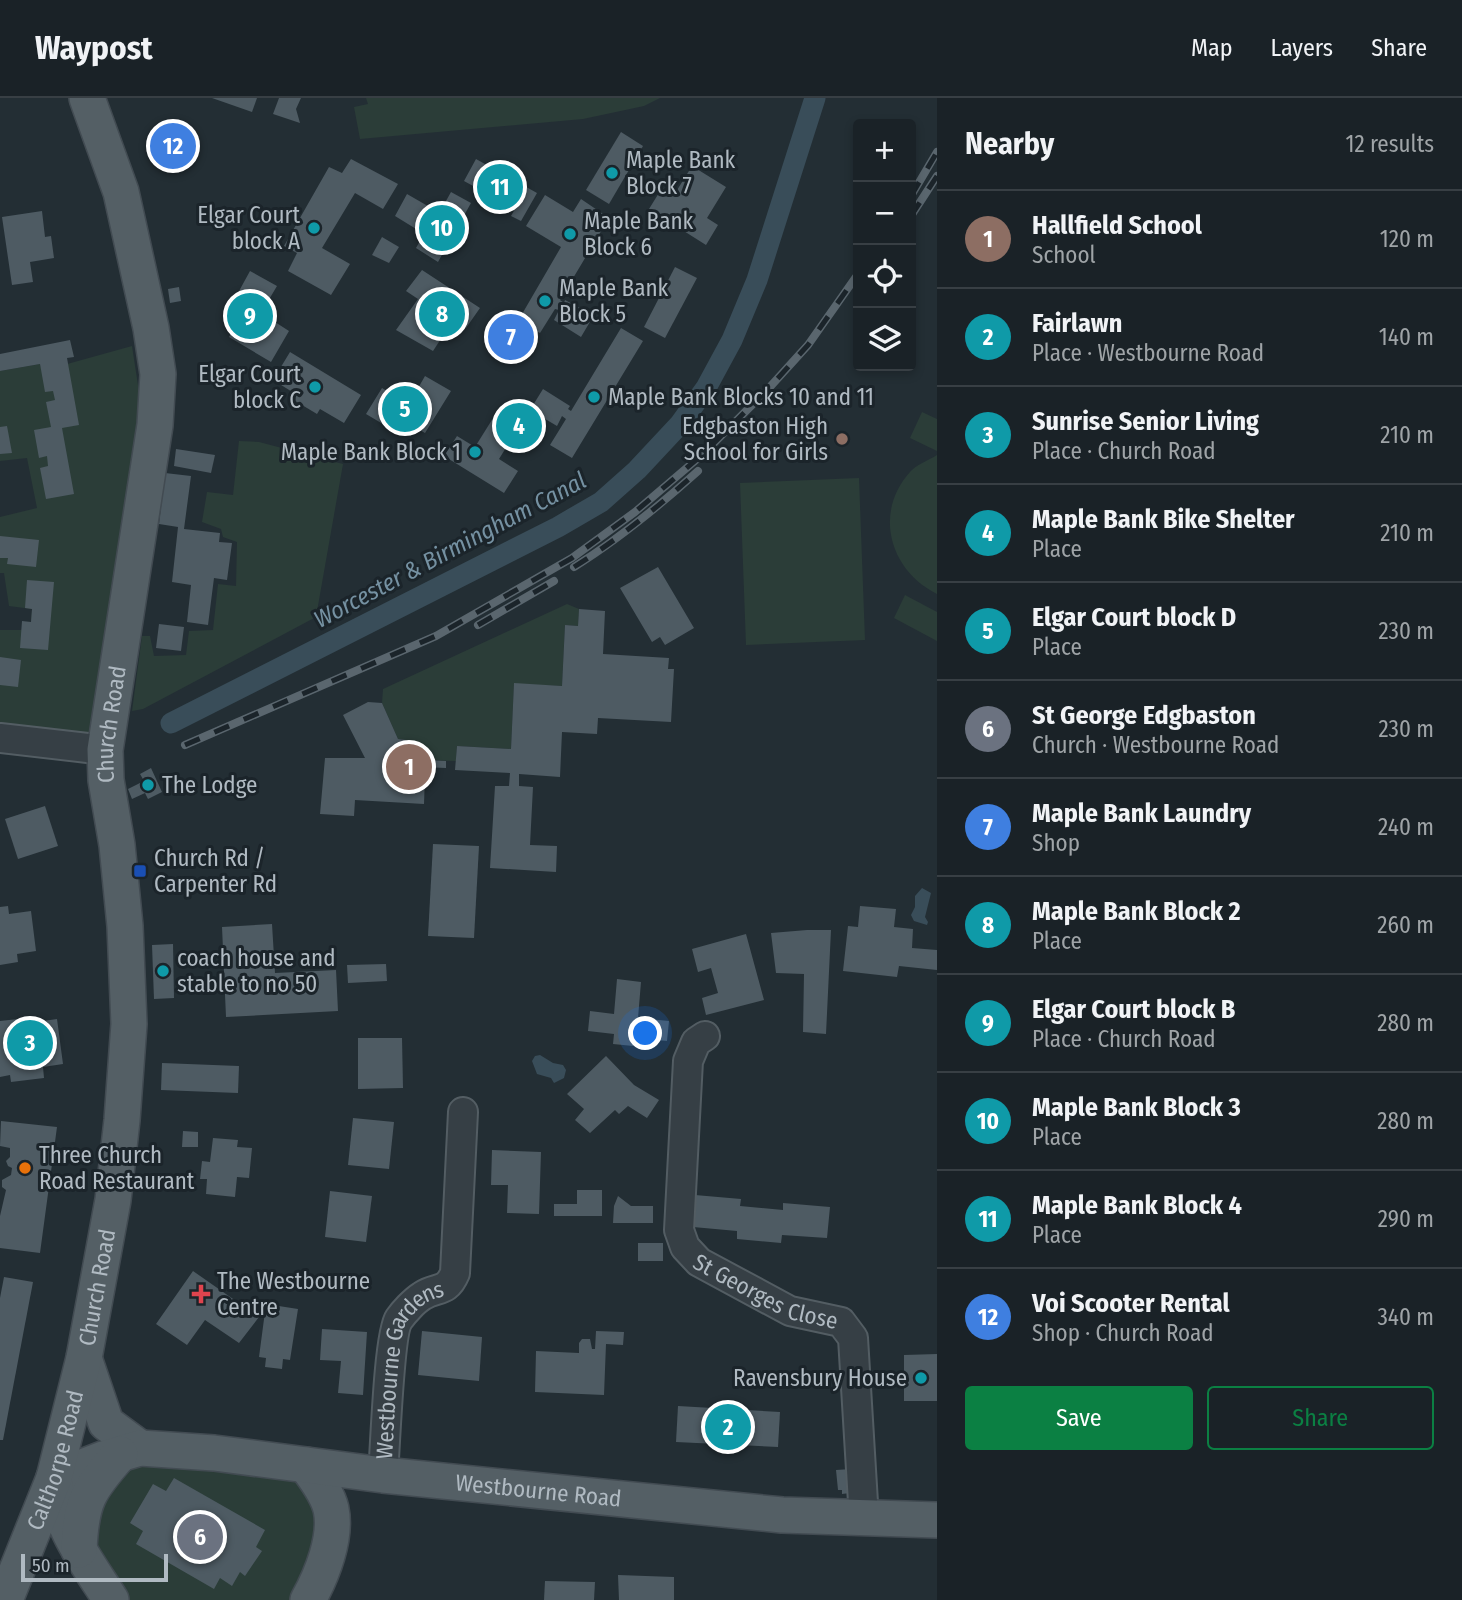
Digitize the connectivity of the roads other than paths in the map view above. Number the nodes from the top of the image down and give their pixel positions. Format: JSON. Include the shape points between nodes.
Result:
{"nodes":[{"id":1,"x":88,"y":98,"type":"edge"},
{"id":2,"x":0,"y":738,"type":"edge"},
{"id":3,"x":105,"y":750,"type":"junction"},
{"id":4,"x":705,"y":1036,"type":"dead end"},
{"id":5,"x":463,"y":1112,"type":"dead end"},
{"id":6,"x":84,"y":1358,"type":"junction"},
{"id":7,"x":130,"y":1451,"type":"junction"},
{"id":8,"x":306,"y":1465,"type":"junction"},
{"id":9,"x":383,"y":1475,"type":"junction"},
{"id":10,"x":54,"y":1478,"type":"junction"},
{"id":11,"x":864,"y":1519,"type":"junction"},
{"id":12,"x":937,"y":1520,"type":"edge"},
{"id":13,"x":79,"y":1550,"type":"junction"},
{"id":14,"x":5,"y":1600,"type":"edge"},
{"id":15,"x":111,"y":1600,"type":"edge"},
{"id":16,"x":308,"y":1600,"type":"edge"}],
"edges":[{"from":1,"to":3,"type":"main road","name":"Church Road","via":[[121,192],[158,374],[155,425]]},
{"from":2,"to":3,"type":"street"},
{"from":3,"to":6,"type":"main road","name":"Church Road","via":[[125,926],[129,1024],[113,1200]]},
{"from":4,"to":11,"type":"street","name":"St Georges Close","via":[[696,1042],[688,1062],[694,1101],[679,1230],[685,1247],[699,1262],[790,1311],[841,1322],[853,1338]]},
{"from":5,"to":9,"type":"street","name":"Westbourne Gardens","via":[[455,1273],[443,1290],[423,1296],[397,1321]]},
{"from":6,"to":7,"type":"main road","via":[[106,1423]]},
{"from":6,"to":10,"type":"main road","name":"Calthorpe Road"},
{"from":7,"to":8,"type":"main road","name":"Westbourne Road","via":[[214,1453]]},
{"from":7,"to":10,"type":"main road"},
{"from":7,"to":13,"type":"main road","via":[[102,1474],[85,1501]]},
{"from":8,"to":9,"type":"main road","name":"Westbourne Road"},
{"from":8,"to":16,"type":"main road","via":[[331,1508],[332,1532]]},
{"from":9,"to":11,"type":"main road","name":"Westbourne Road"},
{"from":10,"to":13,"type":"main road","via":[[56,1500]]},
{"from":10,"to":14,"type":"main road","name":"Calthorpe Road"},
{"from":11,"to":12,"type":"main road","name":"Westbourne Road"},
{"from":13,"to":15,"type":"main road"}]}
